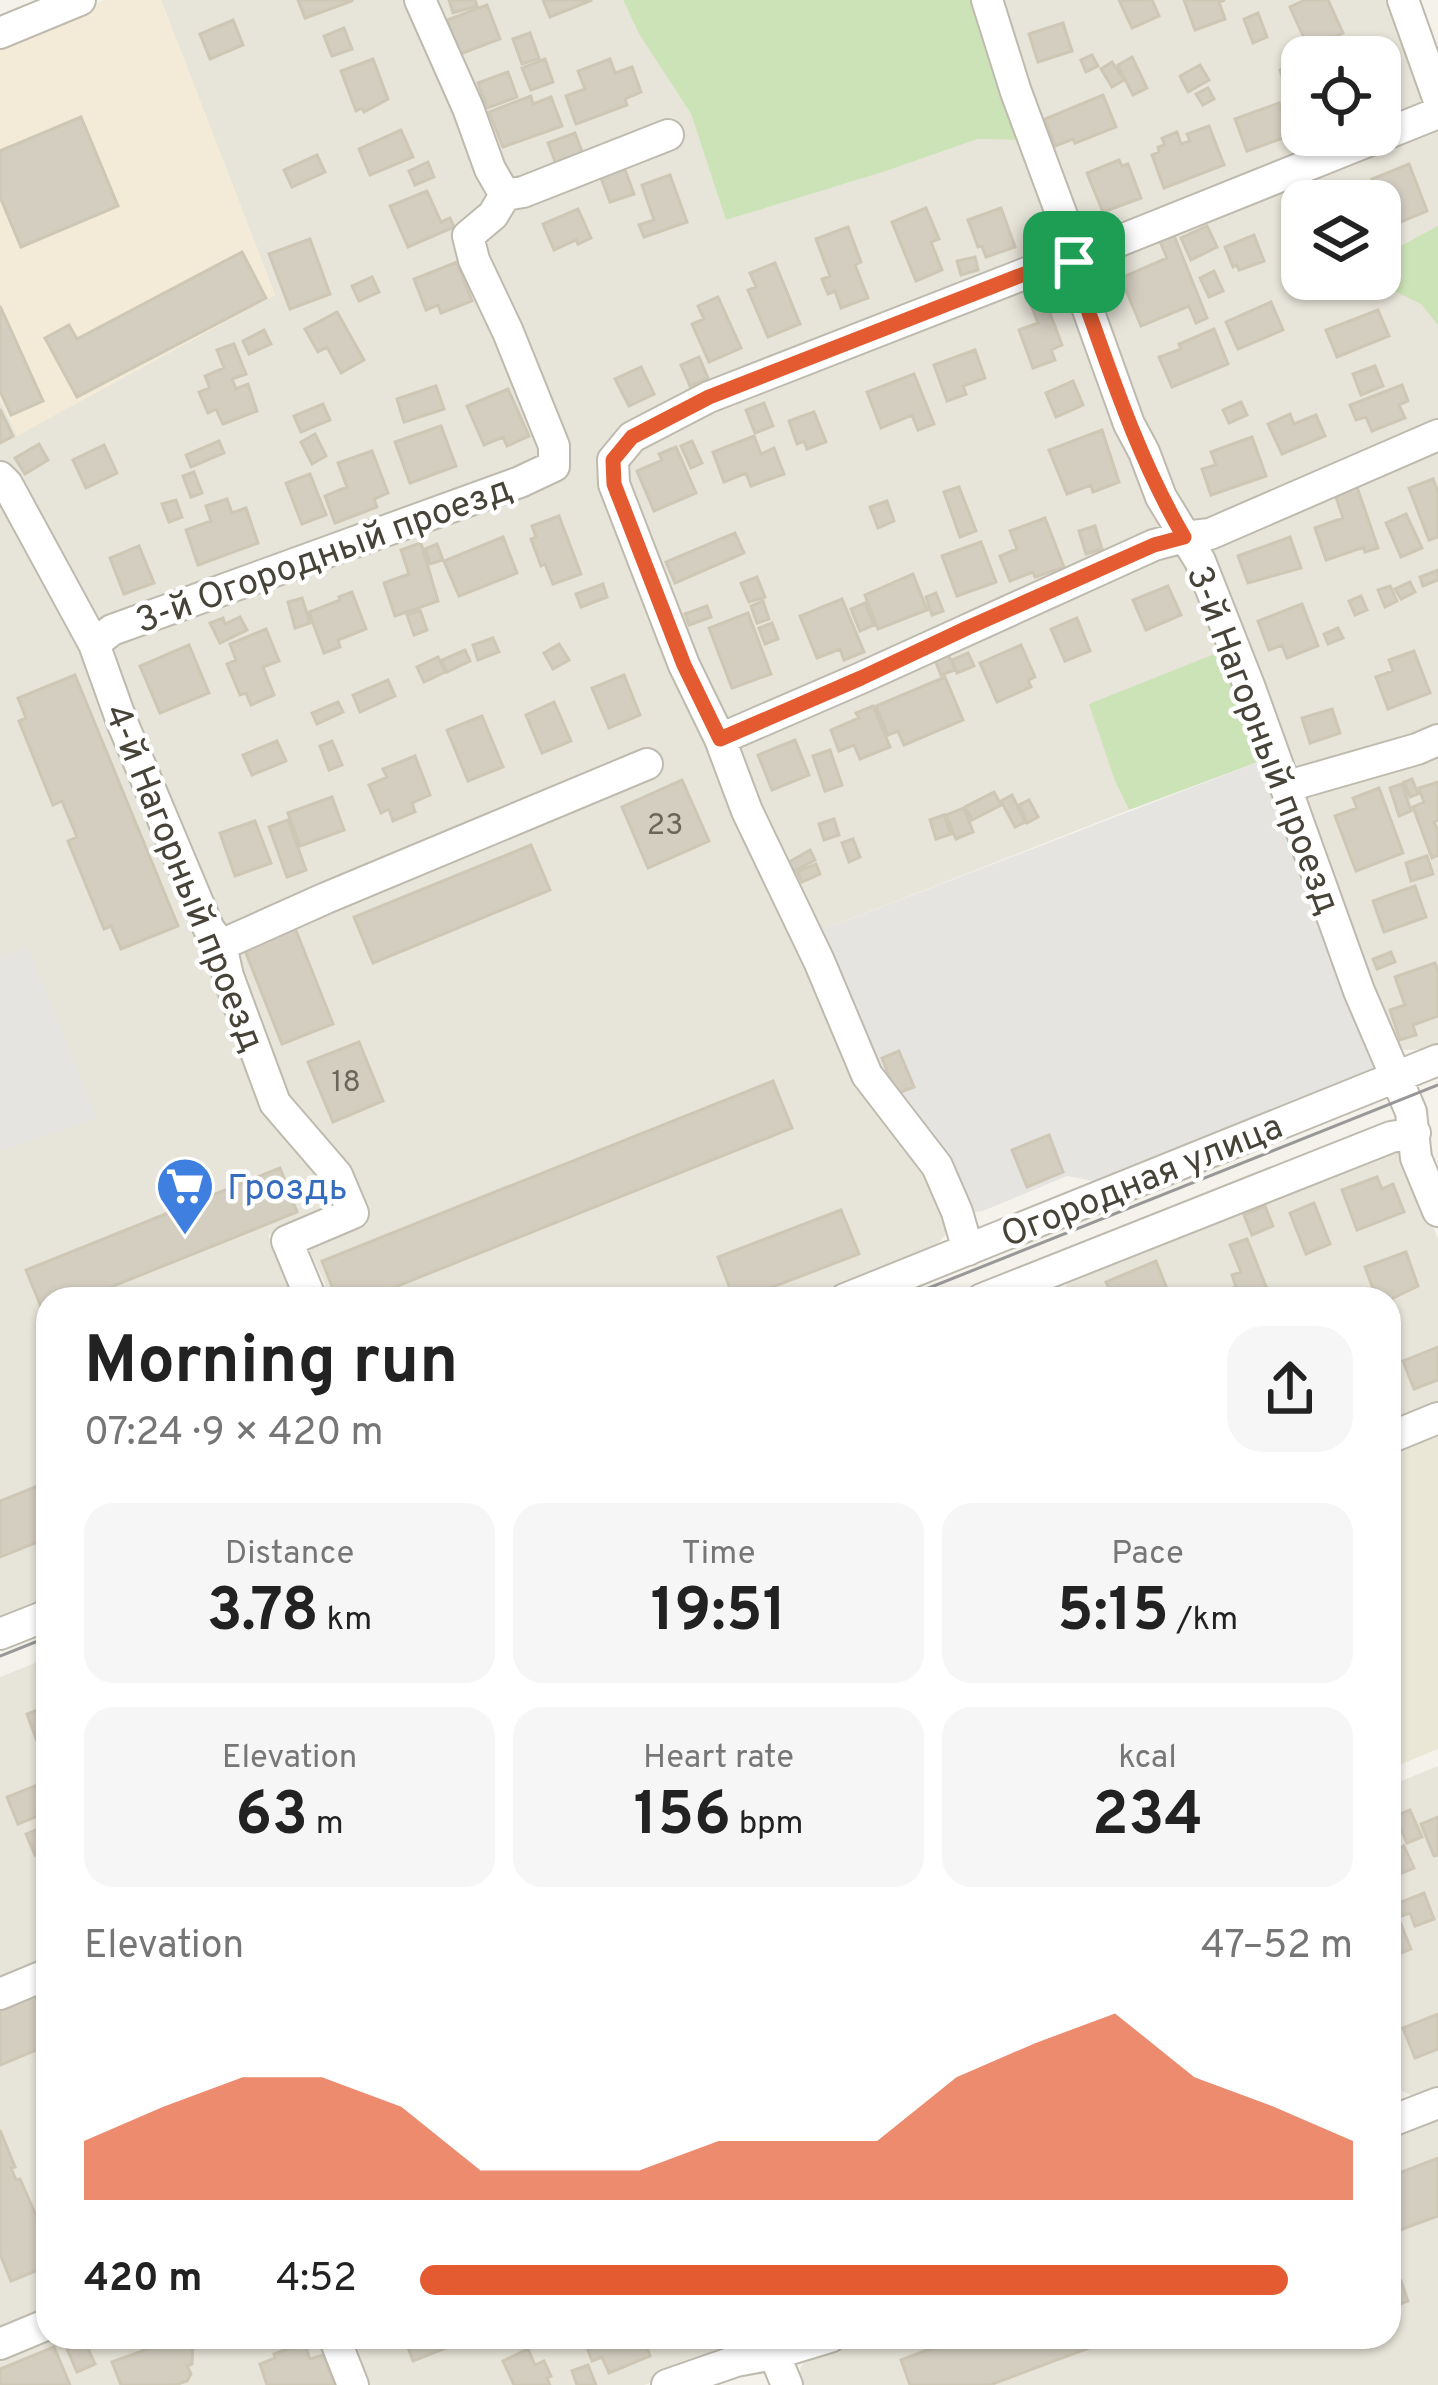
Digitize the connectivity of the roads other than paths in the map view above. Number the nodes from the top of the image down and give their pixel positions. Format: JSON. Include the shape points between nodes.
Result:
{"nodes":[{"id":1,"x":80,"y":0,"type":"edge"},
{"id":2,"x":420,"y":0,"type":"edge"},
{"id":3,"x":987,"y":0,"type":"edge"},
{"id":4,"x":1403,"y":0,"type":"edge"},
{"id":5,"x":0,"y":33,"type":"edge"},
{"id":6,"x":1438,"y":98,"type":"edge"},
{"id":7,"x":1438,"y":113,"type":"edge"},
{"id":8,"x":668,"y":135,"type":"dead end"},
{"id":9,"x":505,"y":195,"type":"junction"},
{"id":10,"x":1074,"y":262,"type":"junction"},
{"id":11,"x":1438,"y":435,"type":"edge"},
{"id":12,"x":0,"y":477,"type":"edge"},
{"id":13,"x":1184,"y":537,"type":"junction"},
{"id":14,"x":94,"y":644,"type":"junction"},
{"id":15,"x":720,"y":739,"type":"junction"},
{"id":16,"x":1438,"y":740,"type":"edge"},
{"id":17,"x":647,"y":764,"type":"dead end"},
{"id":18,"x":1287,"y":790,"type":"junction"},
{"id":19,"x":221,"y":945,"type":"junction"},
{"id":20,"x":1438,"y":1060,"type":"edge"},
{"id":21,"x":1396,"y":1076,"type":"junction"},
{"id":22,"x":1414,"y":1133,"type":"junction"},
{"id":23,"x":1438,"y":1211,"type":"edge"},
{"id":24,"x":968,"y":1250,"type":"junction"},
{"id":25,"x":1055,"y":1286,"type":"edge"},
{"id":26,"x":306,"y":1287,"type":"edge"},
{"id":27,"x":875,"y":1287,"type":"edge"},
{"id":28,"x":1438,"y":1418,"type":"edge"},
{"id":29,"x":1401,"y":1433,"type":"edge"},
{"id":30,"x":36,"y":1620,"type":"edge"},
{"id":31,"x":0,"y":1634,"type":"edge"},
{"id":32,"x":36,"y":1979,"type":"edge"},
{"id":33,"x":0,"y":1994,"type":"edge"},
{"id":34,"x":1438,"y":2103,"type":"edge"},
{"id":35,"x":1401,"y":2112,"type":"edge"},
{"id":36,"x":36,"y":2329,"type":"edge"},
{"id":37,"x":0,"y":2344,"type":"edge"},
{"id":38,"x":339,"y":2349,"type":"edge"},
{"id":39,"x":764,"y":2349,"type":"edge"},
{"id":40,"x":772,"y":2349,"type":"edge"},
{"id":41,"x":353,"y":2385,"type":"edge"},
{"id":42,"x":667,"y":2385,"type":"edge"},
{"id":43,"x":787,"y":2385,"type":"edge"}],
"edges":[{"from":1,"to":5,"type":"street"},
{"from":2,"to":9,"type":"street"},
{"from":3,"to":10,"type":"street","name":"3-й Нагорный проезд"},
{"from":4,"to":6,"type":"street"},
{"from":7,"to":10,"type":"street"},
{"from":8,"to":9,"type":"street"},
{"from":9,"to":14,"type":"street","name":"3-й Огородный проезд","via":[[468,236],[554,446],[554,466],[112,630]]},
{"from":10,"to":13,"type":"street","name":"3-й Нагорный проезд","via":[[1129,424]]},
{"from":10,"to":15,"type":"street","via":[[1037,269],[709,397],[632,437],[613,460],[614,484]]},
{"from":11,"to":13,"type":"street"},
{"from":12,"to":14,"type":"street","name":"4-й Нагорный проезд"},
{"from":13,"to":15,"type":"street"},
{"from":13,"to":18,"type":"street","name":"3-й Нагорный проезд","via":[[1201,561]]},
{"from":14,"to":19,"type":"street","name":"4-й Нагорный проезд"},
{"from":15,"to":24,"type":"street","via":[[867,1075],[937,1166]]},
{"from":16,"to":18,"type":"street"},
{"from":17,"to":19,"type":"street"},
{"from":18,"to":21,"type":"street","name":"3-й Нагорный проезд"},
{"from":19,"to":26,"type":"street","name":"4-й Нагорный проезд","via":[[275,1103],[337,1175],[353,1213],[286,1241]]},
{"from":20,"to":21,"type":"street","name":"Огородная улица"},
{"from":21,"to":22,"type":"street","name":"3-й Нагорный проезд"},
{"from":21,"to":24,"type":"street","name":"Огородная улица"},
{"from":22,"to":23,"type":"street","name":"3-й Нагорный проезд"},
{"from":22,"to":25,"type":"street"},
{"from":24,"to":27,"type":"street","name":"Огородная улица"},
{"from":28,"to":29,"type":"street"},
{"from":30,"to":31,"type":"street"},
{"from":32,"to":33,"type":"street"},
{"from":34,"to":35,"type":"street"},
{"from":36,"to":37,"type":"street"},
{"from":38,"to":41,"type":"street"},
{"from":39,"to":42,"type":"street"},
{"from":40,"to":43,"type":"street"}]}
